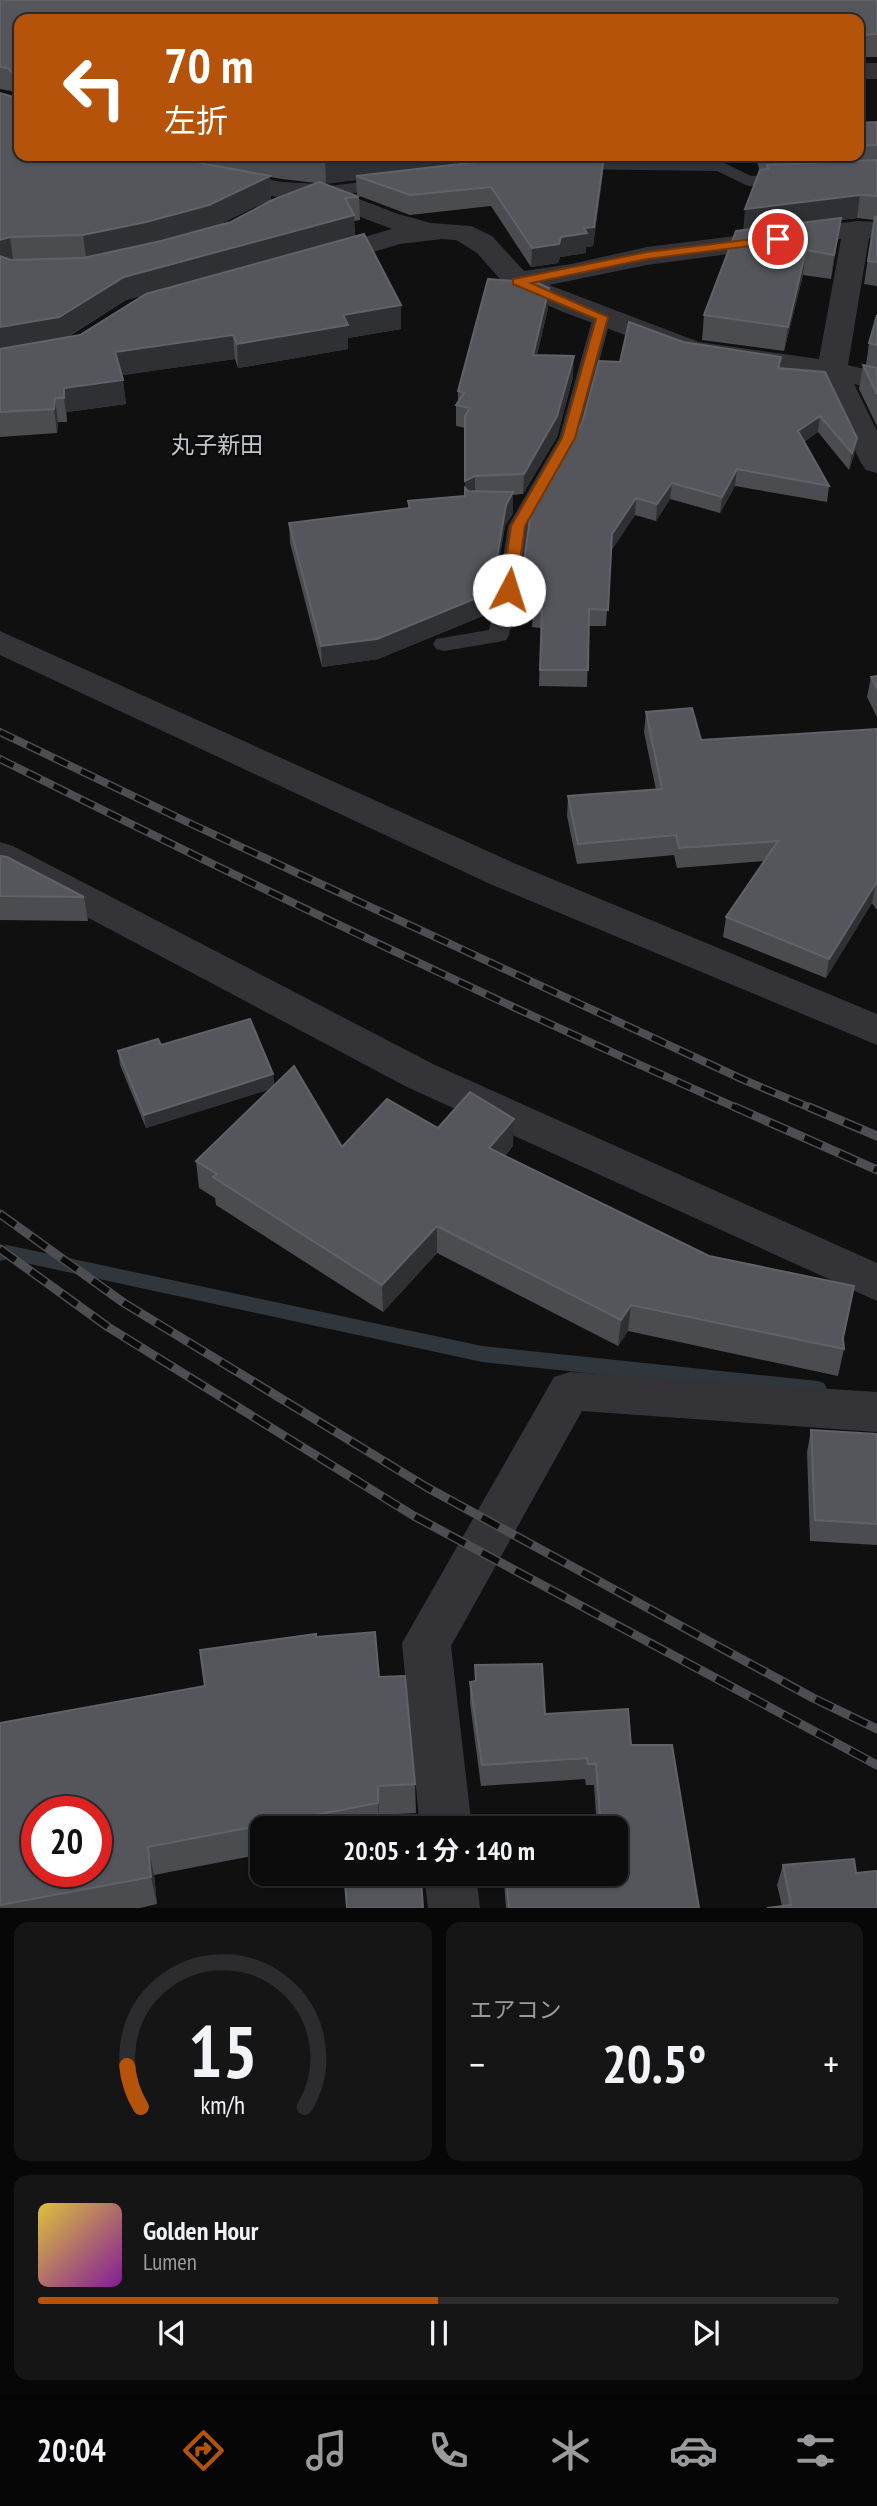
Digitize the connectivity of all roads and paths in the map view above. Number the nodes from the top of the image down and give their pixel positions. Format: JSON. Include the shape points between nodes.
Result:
{"nodes":[{"id":1,"x":151,"y":161,"type":"edge"},
{"id":2,"x":551,"y":166,"type":"edge"},
{"id":3,"x":812,"y":178,"type":"edge"},
{"id":4,"x":403,"y":182,"type":"edge"},
{"id":5,"x":320,"y":192,"type":"junction"},
{"id":6,"x":260,"y":216,"type":"edge"},
{"id":7,"x":867,"y":229,"type":"edge"},
{"id":8,"x":431,"y":231,"type":"junction"},
{"id":9,"x":296,"y":266,"type":"edge"},
{"id":10,"x":517,"y":281,"type":"junction"},
{"id":11,"x":602,"y":317,"type":"junction"},
{"id":12,"x":832,"y":370,"type":"junction"},
{"id":13,"x":877,"y":381,"type":"edge"},
{"id":14,"x":877,"y":463,"type":"edge"},
{"id":15,"x":531,"y":503,"type":"junction"},
{"id":16,"x":503,"y":504,"type":"edge"},
{"id":17,"x":0,"y":642,"type":"edge"},
{"id":18,"x":444,"y":644,"type":"dead end"},
{"id":19,"x":0,"y":855,"type":"edge"},
{"id":20,"x":877,"y":1030,"type":"edge"},
{"id":21,"x":877,"y":1283,"type":"edge"},
{"id":22,"x":877,"y":1412,"type":"edge"},
{"id":23,"x":445,"y":1816,"type":"edge"},
{"id":24,"x":451,"y":1886,"type":"edge"},
{"id":25,"x":454,"y":1908,"type":"edge"}],
"edges":[{"from":1,"to":5,"type":"street","via":[[282,190]]},
{"from":2,"to":3,"type":"lane","via":[[720,166],[748,181]]},
{"from":4,"to":5,"type":"lane"},
{"from":5,"to":6,"type":"street"},
{"from":5,"to":8,"type":"street","via":[[388,220]]},
{"from":7,"to":10,"type":"street","via":[[647,256]]},
{"from":7,"to":12,"type":"street"},
{"from":8,"to":9,"type":"street"},
{"from":8,"to":10,"type":"street","via":[[454,229],[476,238]]},
{"from":10,"to":11,"type":"street"},
{"from":11,"to":12,"type":"street","via":[[693,350]]},
{"from":11,"to":15,"type":"lane","via":[[569,438]]},
{"from":12,"to":13,"type":"street"},
{"from":12,"to":14,"type":"street"},
{"from":15,"to":16,"type":"lane"},
{"from":15,"to":18,"type":"lane","via":[[518,526],[498,635]]},
{"from":17,"to":20,"type":"street","via":[[503,874]]},
{"from":19,"to":21,"type":"street","via":[[421,1076]]},
{"from":22,"to":23,"type":"street","via":[[570,1391],[426,1643]]},
{"from":24,"to":25,"type":"street"}]}
